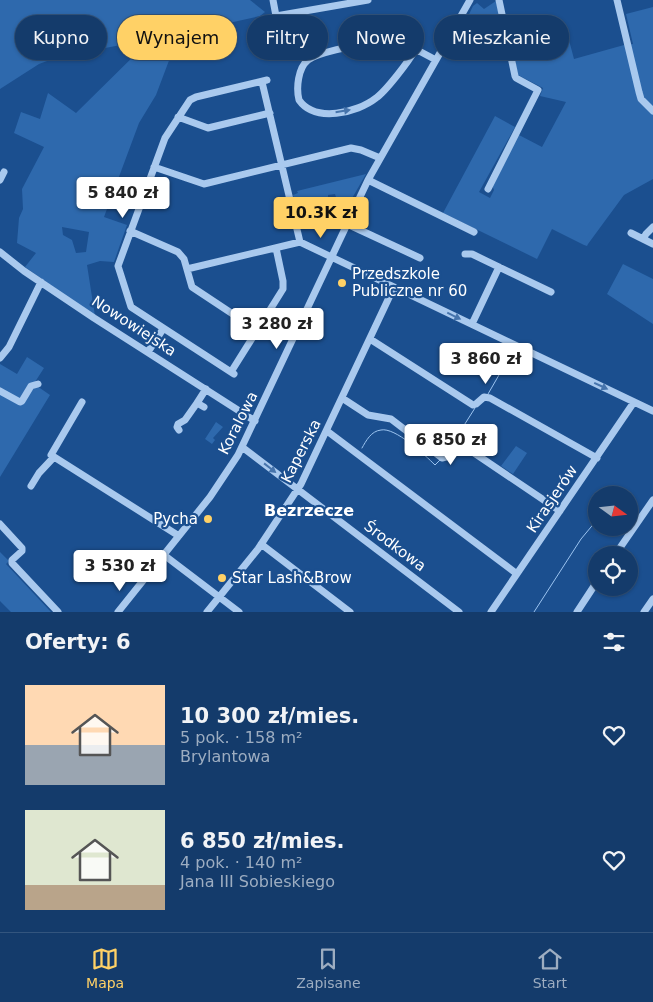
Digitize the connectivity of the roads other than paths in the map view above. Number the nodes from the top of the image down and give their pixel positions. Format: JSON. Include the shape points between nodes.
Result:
{"nodes":[{"id":1,"x":273,"y":0,"type":"edge"},
{"id":2,"x":368,"y":0,"type":"edge"},
{"id":3,"x":470,"y":0,"type":"edge"},
{"id":4,"x":499,"y":0,"type":"edge"},
{"id":5,"x":617,"y":0,"type":"edge"},
{"id":6,"x":462,"y":15,"type":"edge"},
{"id":7,"x":338,"y":50,"type":"edge"},
{"id":8,"x":407,"y":60,"type":"edge"},
{"id":9,"x":436,"y":60,"type":"edge"},
{"id":10,"x":653,"y":111,"type":"edge"},
{"id":11,"x":270,"y":113,"type":"junction"},
{"id":12,"x":178,"y":117,"type":"junction"},
{"id":13,"x":380,"y":158,"type":"junction"},
{"id":14,"x":282,"y":165,"type":"junction"},
{"id":15,"x":154,"y":167,"type":"junction"},
{"id":16,"x":4,"y":172,"type":"dead end"},
{"id":17,"x":0,"y":180,"type":"edge"},
{"id":18,"x":368,"y":180,"type":"junction"},
{"id":19,"x":488,"y":189,"type":"dead end"},
{"id":20,"x":347,"y":224,"type":"junction"},
{"id":21,"x":653,"y":227,"type":"edge"},
{"id":22,"x":130,"y":231,"type":"junction"},
{"id":23,"x":474,"y":232,"type":"dead end"},
{"id":24,"x":631,"y":233,"type":"dead end"},
{"id":25,"x":643,"y":239,"type":"junction"},
{"id":26,"x":300,"y":242,"type":"junction"},
{"id":27,"x":653,"y":244,"type":"edge"},
{"id":28,"x":276,"y":248,"type":"junction"},
{"id":29,"x":0,"y":252,"type":"edge"},
{"id":30,"x":465,"y":254,"type":"dead end"},
{"id":31,"x":332,"y":257,"type":"junction"},
{"id":32,"x":420,"y":258,"type":"dead end"},
{"id":33,"x":499,"y":267,"type":"junction"},
{"id":34,"x":187,"y":269,"type":"junction"},
{"id":35,"x":41,"y":282,"type":"junction"},
{"id":36,"x":394,"y":287,"type":"junction"},
{"id":37,"x":551,"y":292,"type":"dead end"},
{"id":38,"x":472,"y":324,"type":"junction"},
{"id":39,"x":163,"y":329,"type":"junction"},
{"id":40,"x":257,"y":330,"type":"junction"},
{"id":41,"x":370,"y":339,"type":"junction"},
{"id":42,"x":148,"y":352,"type":"junction"},
{"id":43,"x":0,"y":358,"type":"edge"},
{"id":44,"x":38,"y":384,"type":"dead end"},
{"id":45,"x":206,"y":389,"type":"junction"},
{"id":46,"x":0,"y":392,"type":"edge"},
{"id":47,"x":342,"y":398,"type":"junction"},
{"id":48,"x":82,"y":402,"type":"dead end"},
{"id":49,"x":634,"y":402,"type":"junction"},
{"id":50,"x":197,"y":403,"type":"junction"},
{"id":51,"x":204,"y":407,"type":"dead end"},
{"id":52,"x":653,"y":411,"type":"edge"},
{"id":53,"x":255,"y":421,"type":"junction"},
{"id":54,"x":178,"y":430,"type":"dead end"},
{"id":55,"x":327,"y":431,"type":"junction"},
{"id":56,"x":242,"y":447,"type":"junction"},
{"id":57,"x":54,"y":456,"type":"junction"},
{"id":58,"x":597,"y":458,"type":"junction"},
{"id":59,"x":31,"y":486,"type":"dead end"},
{"id":60,"x":298,"y":490,"type":"junction"},
{"id":61,"x":653,"y":500,"type":"edge"},
{"id":62,"x":560,"y":512,"type":"junction"},
{"id":63,"x":0,"y":524,"type":"edge"},
{"id":64,"x":179,"y":536,"type":"junction"},
{"id":65,"x":261,"y":544,"type":"junction"},
{"id":66,"x":621,"y":546,"type":"edge"},
{"id":67,"x":164,"y":555,"type":"junction"},
{"id":68,"x":517,"y":574,"type":"junction"},
{"id":69,"x":588,"y":595,"type":"edge"},
{"id":70,"x":219,"y":597,"type":"junction"},
{"id":71,"x":653,"y":599,"type":"edge"},
{"id":72,"x":647,"y":611,"type":"edge"},
{"id":73,"x":58,"y":612,"type":"edge"},
{"id":74,"x":118,"y":612,"type":"edge"},
{"id":75,"x":207,"y":612,"type":"edge"},
{"id":76,"x":239,"y":612,"type":"edge"},
{"id":77,"x":350,"y":612,"type":"edge"},
{"id":78,"x":459,"y":612,"type":"edge"},
{"id":79,"x":491,"y":612,"type":"edge"},
{"id":80,"x":577,"y":612,"type":"edge"}],
"edges":[{"from":1,"to":2,"type":"street","via":[[276,16]]},
{"from":3,"to":6,"type":"street","name":"Koralowa"},
{"from":4,"to":19,"type":"street","via":[[515,76],[538,90]]},
{"from":5,"to":10,"type":"street","via":[[641,99]]},
{"from":7,"to":8,"type":"street","one_way":true,"via":[[312,57],[300,72],[299,100],[320,113],[366,105],[384,91]]},
{"from":9,"to":13,"type":"street","name":"Koralowa"},
{"from":11,"to":12,"type":"street","via":[[208,128]]},
{"from":11,"to":12,"type":"street","via":[[265,81],[196,97]]},
{"from":11,"to":14,"type":"street"},
{"from":12,"to":15,"type":"street","via":[[165,138]]},
{"from":13,"to":14,"type":"street","via":[[351,148]]},
{"from":13,"to":18,"type":"street","name":"Koralowa"},
{"from":14,"to":15,"type":"street","via":[[204,184]]},
{"from":14,"to":26,"type":"street"},
{"from":15,"to":22,"type":"street"},
{"from":16,"to":17,"type":"street"},
{"from":18,"to":20,"type":"street","name":"Koralowa"},
{"from":18,"to":23,"type":"street"},
{"from":20,"to":31,"type":"street","name":"Koralowa"},
{"from":20,"to":32,"type":"street"},
{"from":21,"to":25,"type":"street"},
{"from":22,"to":34,"type":"street","via":[[174,249],[183,258]]},
{"from":22,"to":39,"type":"street","via":[[118,263],[129,305]]},
{"from":24,"to":25,"type":"street"},
{"from":25,"to":27,"type":"street"},
{"from":26,"to":28,"type":"street"},
{"from":26,"to":31,"type":"street"},
{"from":28,"to":34,"type":"street"},
{"from":28,"to":40,"type":"street","via":[[283,287]]},
{"from":29,"to":35,"type":"street","name":"Nowowiejska"},
{"from":30,"to":33,"type":"street"},
{"from":31,"to":36,"type":"street"},
{"from":31,"to":53,"type":"street","name":"Koralowa"},
{"from":33,"to":37,"type":"street"},
{"from":33,"to":38,"type":"street"},
{"from":34,"to":40,"type":"street","via":[[192,287]]},
{"from":35,"to":42,"type":"street","name":"Nowowiejska"},
{"from":35,"to":43,"type":"street","via":[[9,347]]},
{"from":36,"to":38,"type":"street","one_way":true},
{"from":36,"to":41,"type":"street","name":"Kaperska"},
{"from":38,"to":49,"type":"street","one_way":true},
{"from":39,"to":40,"type":"street","via":[[232,373]]},
{"from":39,"to":42,"type":"street"},
{"from":41,"to":47,"type":"street","name":"Kaperska"},
{"from":41,"to":58,"type":"street","via":[[473,405],[484,397],[490,398]]},
{"from":42,"to":45,"type":"street","name":"Nowowiejska"},
{"from":44,"to":46,"type":"street","via":[[31,386],[20,402]]},
{"from":45,"to":50,"type":"street"},
{"from":45,"to":53,"type":"street","name":"Nowowiejska"},
{"from":47,"to":55,"type":"street","name":"Kaperska"},
{"from":47,"to":62,"type":"street","via":[[368,415],[391,419],[444,458],[458,441]]},
{"from":48,"to":57,"type":"street","via":[[51,452]]},
{"from":49,"to":52,"type":"street"},
{"from":49,"to":58,"type":"street","name":"Kirasjerów"},
{"from":50,"to":51,"type":"street"},
{"from":50,"to":54,"type":"street","via":[[185,420],[178,424]]},
{"from":53,"to":56,"type":"street","name":"Koralowa"},
{"from":55,"to":60,"type":"street","name":"Kaperska"},
{"from":55,"to":68,"type":"street"},
{"from":56,"to":60,"type":"street","name":"Środkowa","one_way":true},
{"from":56,"to":64,"type":"street","name":"Koralowa","via":[[214,491]]},
{"from":57,"to":59,"type":"street"},
{"from":57,"to":64,"type":"street"},
{"from":58,"to":62,"type":"street","name":"Kirasjerów"},
{"from":60,"to":65,"type":"street","name":"Kaperska"},
{"from":60,"to":78,"type":"street","name":"Środkowa"},
{"from":61,"to":66,"type":"street"},
{"from":62,"to":68,"type":"street","name":"Kirasjerów"},
{"from":63,"to":73,"type":"street","via":[[22,548],[12,563]]},
{"from":64,"to":67,"type":"street","name":"Koralowa"},
{"from":65,"to":70,"type":"street","name":"Kaperska"},
{"from":65,"to":77,"type":"street"},
{"from":67,"to":70,"type":"street"},
{"from":67,"to":74,"type":"street","name":"Koralowa"},
{"from":68,"to":79,"type":"street","name":"Kirasjerów"},
{"from":69,"to":80,"type":"street"},
{"from":70,"to":75,"type":"street","name":"Kaperska"},
{"from":70,"to":76,"type":"street"},
{"from":71,"to":72,"type":"street"}]}
